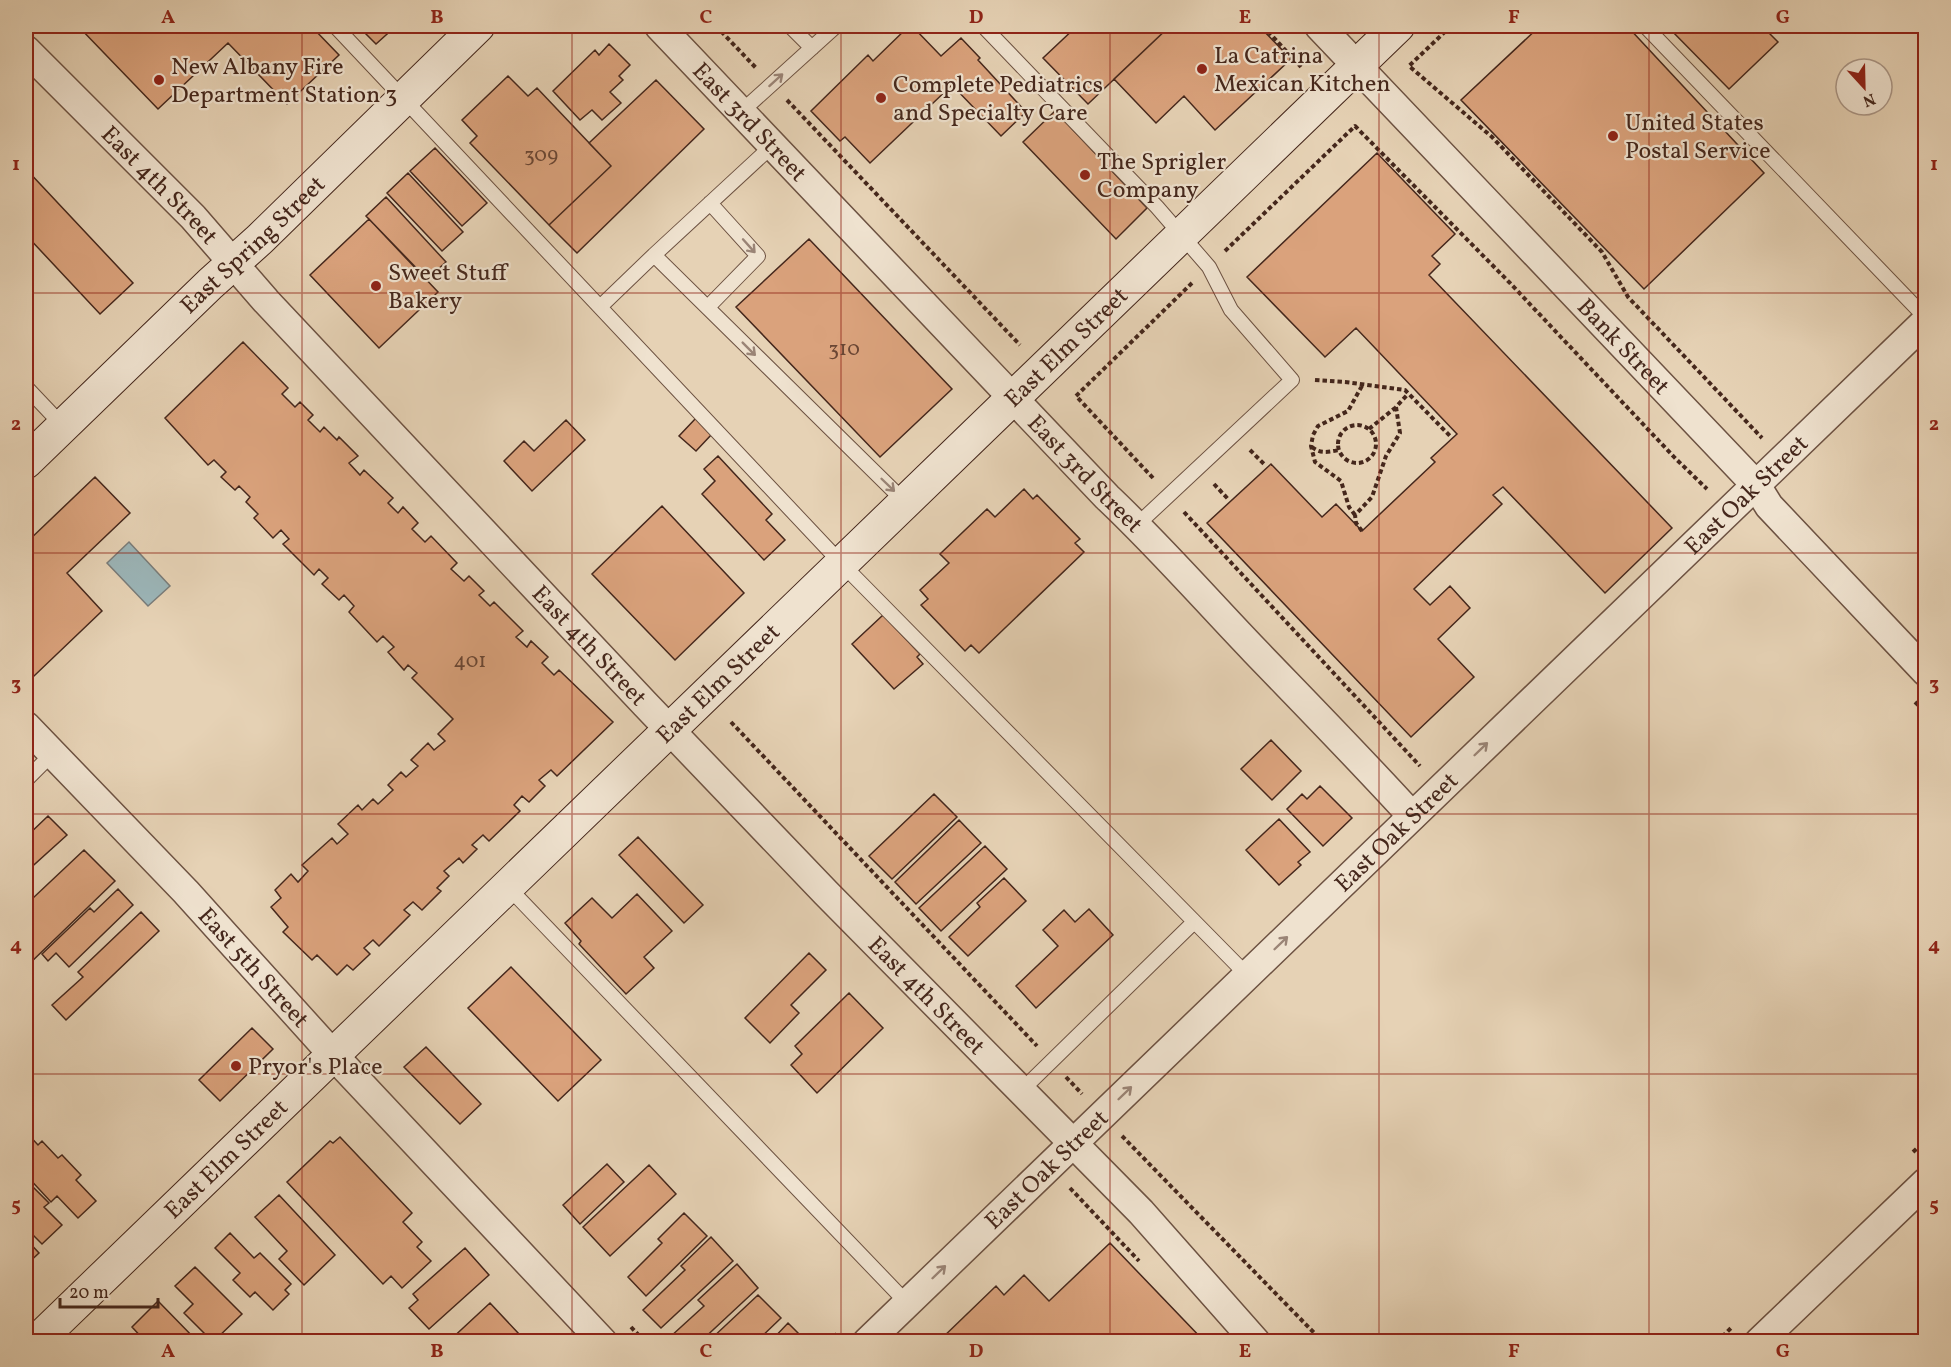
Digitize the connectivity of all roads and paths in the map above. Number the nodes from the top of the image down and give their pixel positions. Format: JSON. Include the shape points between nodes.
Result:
{"nodes":[{"id":1,"x":334,"y":26,"type":"edge"},
{"id":2,"x":478,"y":26,"type":"edge"},
{"id":3,"x":659,"y":26,"type":"edge"},
{"id":4,"x":716,"y":26,"type":"edge"},
{"id":5,"x":790,"y":26,"type":"edge"},
{"id":6,"x":836,"y":26,"type":"edge"},
{"id":7,"x":983,"y":26,"type":"edge"},
{"id":8,"x":1263,"y":26,"type":"edge"},
{"id":9,"x":1319,"y":26,"type":"edge"},
{"id":10,"x":1398,"y":26,"type":"edge"},
{"id":11,"x":1451,"y":26,"type":"edge"},
{"id":12,"x":1645,"y":26,"type":"edge"},
{"id":13,"x":812,"y":48,"type":"junction"},
{"id":14,"x":26,"y":50,"type":"edge"},
{"id":15,"x":1357,"y":65,"type":"junction"},
{"id":16,"x":1301,"y":67,"type":"dead end"},
{"id":17,"x":772,"y":84,"type":"junction"},
{"id":18,"x":403,"y":98,"type":"junction"},
{"id":19,"x":741,"y":112,"type":"junction"},
{"id":20,"x":1492,"y":137,"type":"dead end"},
{"id":21,"x":773,"y":146,"type":"junction"},
{"id":22,"x":710,"y":203,"type":"junction"},
{"id":23,"x":1181,"y":235,"type":"junction"},
{"id":24,"x":654,"y":255,"type":"junction"},
{"id":25,"x":234,"y":263,"type":"junction"},
{"id":26,"x":600,"y":307,"type":"junction"},
{"id":27,"x":708,"y":308,"type":"junction"},
{"id":28,"x":1926,"y":319,"type":"edge"},
{"id":29,"x":1043,"y":369,"type":"junction"},
{"id":30,"x":1292,"y":380,"type":"junction"},
{"id":31,"x":1363,"y":384,"type":"junction"},
{"id":32,"x":26,"y":387,"type":"edge"},
{"id":33,"x":1408,"y":393,"type":"junction"},
{"id":34,"x":1076,"y":396,"type":"dead end"},
{"id":35,"x":1013,"y":397,"type":"junction"},
{"id":36,"x":1396,"y":407,"type":"junction"},
{"id":37,"x":63,"y":426,"type":"junction"},
{"id":38,"x":1369,"y":429,"type":"junction"},
{"id":39,"x":1452,"y":438,"type":"dead end"},
{"id":40,"x":1311,"y":446,"type":"junction"},
{"id":41,"x":1339,"y":450,"type":"junction"},
{"id":42,"x":26,"y":462,"type":"edge"},
{"id":43,"x":1756,"y":485,"type":"junction"},
{"id":44,"x":906,"y":503,"type":"junction"},
{"id":45,"x":1355,"y":515,"type":"junction"},
{"id":46,"x":1137,"y":525,"type":"junction"},
{"id":47,"x":1362,"y":531,"type":"dead end"},
{"id":48,"x":841,"y":563,"type":"junction"},
{"id":49,"x":1926,"y":672,"type":"edge"},
{"id":50,"x":731,"y":722,"type":"dead end"},
{"id":51,"x":26,"y":726,"type":"edge"},
{"id":52,"x":669,"y":729,"type":"junction"},
{"id":53,"x":52,"y":754,"type":"junction"},
{"id":54,"x":26,"y":780,"type":"edge"},
{"id":55,"x":1412,"y":816,"type":"junction"},
{"id":56,"x":507,"y":886,"type":"junction"},
{"id":57,"x":1194,"y":922,"type":"junction"},
{"id":58,"x":1247,"y":975,"type":"junction"},
{"id":59,"x":333,"y":1054,"type":"junction"},
{"id":60,"x":1051,"y":1060,"type":"junction"},
{"id":61,"x":1021,"y":1091,"type":"junction"},
{"id":62,"x":1084,"y":1096,"type":"dead end"},
{"id":63,"x":1117,"y":1131,"type":"dead end"},
{"id":64,"x":1072,"y":1144,"type":"junction"},
{"id":65,"x":1926,"y":1182,"type":"edge"},
{"id":66,"x":907,"y":1303,"type":"junction"},
{"id":67,"x":36,"y":1341,"type":"edge"},
{"id":68,"x":603,"y":1341,"type":"edge"},
{"id":69,"x":867,"y":1341,"type":"edge"},
{"id":70,"x":1256,"y":1341,"type":"edge"},
{"id":71,"x":1323,"y":1341,"type":"edge"},
{"id":72,"x":1759,"y":1341,"type":"edge"}],
"edges":[{"from":1,"to":18,"type":"lane"},
{"from":2,"to":18,"type":"main road","name":"East Spring Street"},
{"from":3,"to":19,"type":"street","name":"East 3rd Street"},
{"from":4,"to":17,"type":"path"},
{"from":5,"to":13,"type":"lane"},
{"from":6,"to":13,"type":"lane"},
{"from":7,"to":23,"type":"lane"},
{"from":8,"to":16,"type":"path"},
{"from":9,"to":15,"type":"street","name":"Bank Street"},
{"from":10,"to":15,"type":"main road","name":"East Elm Street"},
{"from":11,"to":20,"type":"path","via":[[1409,66]]},
{"from":12,"to":28,"type":"lane"},
{"from":17,"to":13,"type":"lane","one_way":true},
{"from":14,"to":25,"type":"street","name":"East 4th Street","via":[[194,217]]},
{"from":15,"to":23,"type":"main road","name":"East Elm Street"},
{"from":15,"to":43,"type":"street","name":"Bank Street"},
{"from":17,"to":19,"type":"lane"},
{"from":17,"to":29,"type":"path"},
{"from":18,"to":25,"type":"main road","name":"East Spring Street"},
{"from":18,"to":26,"type":"lane"},
{"from":19,"to":21,"type":"street","name":"East 3rd Street"},
{"from":21,"to":22,"type":"lane"},
{"from":21,"to":35,"type":"street","name":"East 3rd Street"},
{"from":22,"to":24,"type":"lane"},
{"from":22,"to":27,"type":"lane","one_way":true,"via":[[758,256]]},
{"from":23,"to":29,"type":"main road","name":"East Elm Street"},
{"from":23,"to":30,"type":"lane","via":[[1209,267],[1230,310]]},
{"from":24,"to":26,"type":"lane"},
{"from":24,"to":27,"type":"lane"},
{"from":25,"to":37,"type":"main road","name":"East Spring Street"},
{"from":25,"to":52,"type":"street","name":"East 4th Street"},
{"from":26,"to":48,"type":"lane"},
{"from":27,"to":44,"type":"lane","one_way":true},
{"from":28,"to":43,"type":"street","name":"East Oak Street"},
{"from":29,"to":34,"type":"path"},
{"from":29,"to":35,"type":"main road","name":"East Elm Street"},
{"from":30,"to":31,"type":"path"},
{"from":30,"to":46,"type":"lane"},
{"from":31,"to":33,"type":"path"},
{"from":31,"to":40,"type":"path","via":[[1348,411],[1318,426]]},
{"from":32,"to":37,"type":"lane"},
{"from":33,"to":36,"type":"path"},
{"from":33,"to":39,"type":"path"},
{"from":35,"to":44,"type":"main road","name":"East Elm Street"},
{"from":35,"to":46,"type":"street","name":"East 3rd Street"},
{"from":36,"to":38,"type":"path"},
{"from":36,"to":45,"type":"path","via":[[1400,433],[1386,456],[1372,497]]},
{"from":37,"to":42,"type":"main road","name":"East Spring Street"},
{"from":38,"to":41,"type":"path","via":[[1358,424],[1346,428],[1339,438]]},
{"from":38,"to":41,"type":"path","via":[[1376,446],[1366,461],[1347,460]]},
{"from":40,"to":41,"type":"path","via":[[1324,453]]},
{"from":40,"to":45,"type":"path","via":[[1315,462],[1341,481]]},
{"from":43,"to":49,"type":"street","name":"Bank Street","via":[[1769,506]]},
{"from":55,"to":43,"type":"street","name":"East Oak Street","one_way":true},
{"from":44,"to":48,"type":"main road","name":"East Elm Street"},
{"from":45,"to":47,"type":"path"},
{"from":46,"to":55,"type":"street","name":"East 3rd Street"},
{"from":48,"to":52,"type":"main road","name":"East Elm Street"},
{"from":48,"to":57,"type":"lane"},
{"from":50,"to":60,"type":"path"},
{"from":51,"to":53,"type":"street","name":"East 5th Street"},
{"from":52,"to":56,"type":"main road","name":"East Elm Street"},
{"from":52,"to":61,"type":"street","name":"East 4th Street"},
{"from":53,"to":54,"type":"lane"},
{"from":53,"to":59,"type":"street","name":"East 5th Street","via":[[186,892]]},
{"from":58,"to":55,"type":"street","name":"East Oak Street","one_way":true},
{"from":56,"to":59,"type":"main road","name":"East Elm Street"},
{"from":56,"to":66,"type":"lane"},
{"from":57,"to":58,"type":"lane"},
{"from":57,"to":60,"type":"lane"},
{"from":64,"to":58,"type":"street","name":"East Oak Street","one_way":true},
{"from":59,"to":67,"type":"main road","name":"East Elm Street"},
{"from":59,"to":68,"type":"street","name":"East 5th Street"},
{"from":60,"to":61,"type":"lane"},
{"from":60,"to":62,"type":"path"},
{"from":61,"to":64,"type":"street","name":"East 4th Street"},
{"from":63,"to":71,"type":"path"},
{"from":66,"to":64,"type":"street","name":"East Oak Street","one_way":true},
{"from":64,"to":70,"type":"street","name":"East 4th Street","via":[[1140,1212]]},
{"from":65,"to":72,"type":"street"},
{"from":66,"to":69,"type":"street","name":"East Oak Street"}]}
